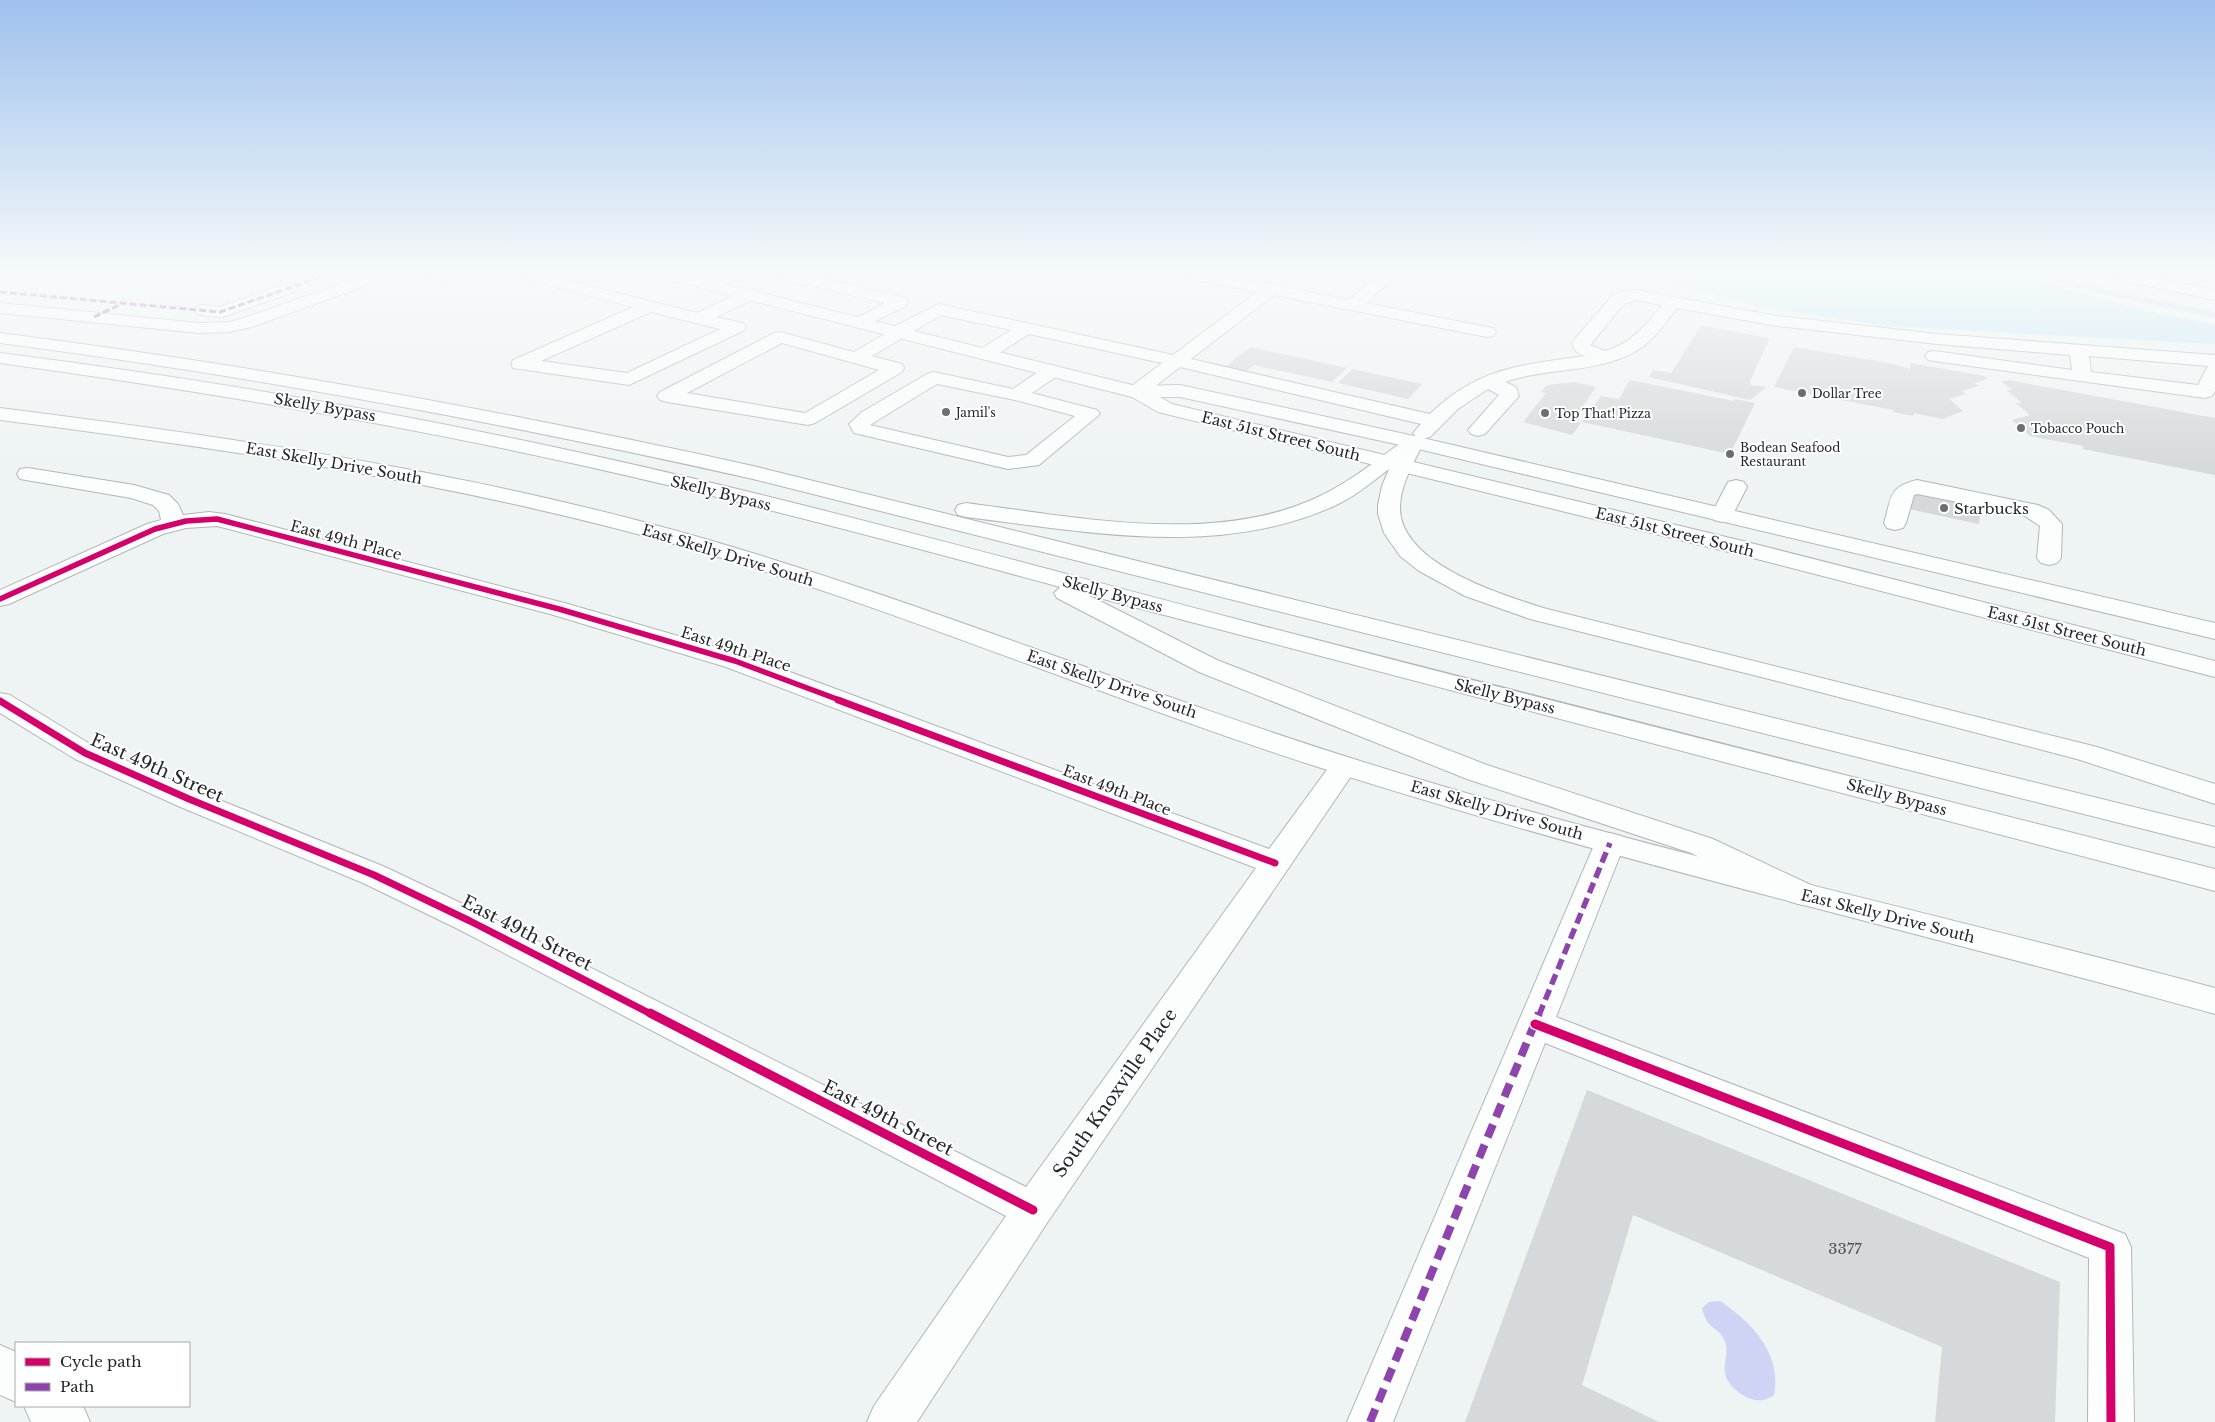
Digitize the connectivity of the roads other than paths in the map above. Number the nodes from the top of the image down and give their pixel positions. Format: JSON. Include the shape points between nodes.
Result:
{"nodes":[{"id":1,"x":10,"y":339,"type":"edge"},
{"id":2,"x":575,"y":339,"type":"edge"},
{"id":3,"x":711,"y":339,"type":"edge"},
{"id":4,"x":775,"y":339,"type":"edge"},
{"id":5,"x":789,"y":339,"type":"edge"},
{"id":6,"x":887,"y":339,"type":"edge"},
{"id":7,"x":924,"y":339,"type":"edge"},
{"id":8,"x":1008,"y":339,"type":"edge"},
{"id":9,"x":1078,"y":339,"type":"edge"},
{"id":10,"x":1205,"y":339,"type":"edge"},
{"id":11,"x":1584,"y":339,"type":"edge"},
{"id":12,"x":1641,"y":339,"type":"edge"},
{"id":13,"x":1827,"y":339,"type":"edge"},
{"id":14,"x":1937,"y":339,"type":"edge"},
{"id":15,"x":1953,"y":339,"type":"edge"},
{"id":16,"x":2079,"y":350,"type":"junction"},
{"id":17,"x":985,"y":354,"type":"junction"},
{"id":18,"x":1942,"y":356,"type":"junction"},
{"id":19,"x":1602,"y":357,"type":"junction"},
{"id":20,"x":0,"y":358,"type":"edge"},
{"id":21,"x":856,"y":358,"type":"junction"},
{"id":22,"x":1176,"y":361,"type":"junction"},
{"id":23,"x":2215,"y":361,"type":"edge"},
{"id":24,"x":895,"y":368,"type":"junction"},
{"id":25,"x":2215,"y":369,"type":"edge"},
{"id":26,"x":1052,"y":371,"type":"junction"},
{"id":27,"x":2082,"y":377,"type":"junction"},
{"id":28,"x":934,"y":378,"type":"junction"},
{"id":29,"x":1488,"y":382,"type":"junction"},
{"id":30,"x":1136,"y":392,"type":"junction"},
{"id":31,"x":1307,"y":392,"type":"junction"},
{"id":32,"x":1016,"y":395,"type":"junction"},
{"id":33,"x":0,"y":414,"type":"edge"},
{"id":34,"x":1285,"y":414,"type":"junction"},
{"id":35,"x":1435,"y":421,"type":"junction"},
{"id":36,"x":1478,"y":430,"type":"dead end"},
{"id":37,"x":1400,"y":456,"type":"junction"},
{"id":38,"x":28,"y":474,"type":"dead end"},
{"id":39,"x":1736,"y":487,"type":"dead end"},
{"id":40,"x":860,"y":498,"type":"junction"},
{"id":41,"x":1722,"y":515,"type":"junction"},
{"id":42,"x":173,"y":523,"type":"junction"},
{"id":43,"x":1896,"y":523,"type":"dead end"},
{"id":44,"x":2049,"y":558,"type":"dead end"},
{"id":45,"x":1021,"y":570,"type":"junction"},
{"id":46,"x":0,"y":599,"type":"edge"},
{"id":47,"x":2215,"y":631,"type":"edge"},
{"id":48,"x":2144,"y":651,"type":"junction"},
{"id":49,"x":2215,"y":658,"type":"edge"},
{"id":50,"x":2215,"y":669,"type":"edge"},
{"id":51,"x":0,"y":701,"type":"edge"},
{"id":52,"x":1344,"y":766,"type":"junction"},
{"id":53,"x":2215,"y":794,"type":"edge"},
{"id":54,"x":2215,"y":837,"type":"edge"},
{"id":55,"x":1610,"y":843,"type":"junction"},
{"id":56,"x":1275,"y":863,"type":"junction"},
{"id":57,"x":2215,"y":880,"type":"edge"},
{"id":58,"x":1802,"y":894,"type":"junction"},
{"id":59,"x":2215,"y":1001,"type":"edge"},
{"id":60,"x":1535,"y":1024,"type":"junction"},
{"id":61,"x":1033,"y":1210,"type":"junction"},
{"id":62,"x":0,"y":1367,"type":"edge"},
{"id":63,"x":15,"y":1379,"type":"edge"},
{"id":64,"x":48,"y":1407,"type":"edge"},
{"id":65,"x":67,"y":1422,"type":"edge"},
{"id":66,"x":890,"y":1422,"type":"edge"},
{"id":67,"x":1370,"y":1422,"type":"edge"},
{"id":68,"x":2111,"y":1422,"type":"edge"}],
"edges":[{"from":1,"to":40,"type":"main road","name":"Skelly Bypass","via":[[190,363],[434,404],[638,446]]},
{"from":2,"to":3,"type":"main road","via":[[520,364],[629,379]]},
{"from":4,"to":24,"type":"main road","via":[[667,396],[808,419]]},
{"from":5,"to":21,"type":"main road"},
{"from":6,"to":21,"type":"main road"},
{"from":7,"to":17,"type":"main road","name":"East 51st Street South"},
{"from":8,"to":17,"type":"main road"},
{"from":9,"to":22,"type":"main road"},
{"from":10,"to":22,"type":"main road"},
{"from":11,"to":19,"type":"main road","via":[[1582,348]]},
{"from":12,"to":19,"type":"main road","via":[[1618,353]]},
{"from":13,"to":18,"type":"main road"},
{"from":14,"to":18,"type":"main road"},
{"from":15,"to":16,"type":"main road"},
{"from":16,"to":23,"type":"main road"},
{"from":16,"to":27,"type":"main road"},
{"from":17,"to":26,"type":"main road","name":"East 51st Street South"},
{"from":18,"to":27,"type":"main road"},
{"from":19,"to":29,"type":"main road","via":[[1529,369]]},
{"from":20,"to":45,"type":"main road","name":"Skelly Bypass","via":[[202,386],[486,438],[727,494]]},
{"from":21,"to":24,"type":"main road"},
{"from":22,"to":30,"type":"main road"},
{"from":22,"to":31,"type":"main road"},
{"from":24,"to":28,"type":"main road"},
{"from":25,"to":27,"type":"main road","via":[[2205,392]]},
{"from":26,"to":30,"type":"main road","name":"East 51st Street South"},
{"from":26,"to":32,"type":"main road"},
{"from":28,"to":32,"type":"main road"},
{"from":28,"to":32,"type":"main road","via":[[869,416],[859,424],[860,429],[1008,463],[1032,461],[1090,414]]},
{"from":29,"to":35,"type":"main road","via":[[1451,405]]},
{"from":29,"to":36,"type":"main road","via":[[1509,391],[1509,396]]},
{"from":30,"to":34,"type":"main road","name":"East 51st Street South","via":[[1180,391]]},
{"from":30,"to":37,"type":"main road","name":"East 51st Street South","via":[[1165,408]]},
{"from":31,"to":34,"type":"main road"},
{"from":31,"to":35,"type":"main road"},
{"from":33,"to":52,"type":"main road","name":"East Skelly Drive South","via":[[318,459],[457,485],[618,523],[786,571]]},
{"from":34,"to":37,"type":"main road","name":"East 51st Street South"},
{"from":35,"to":37,"type":"main road"},
{"from":37,"to":40,"type":"main road","via":[[1326,501],[1302,511],[1217,528],[1126,529]]},
{"from":37,"to":41,"type":"main road","name":"East 51st Street South"},
{"from":37,"to":48,"type":"main road","name":"East 51st Street South"},
{"from":37,"to":53,"type":"main road","via":[[1389,514],[1396,532],[1411,553],[1436,572],[1502,603],[2087,753]]},
{"from":38,"to":42,"type":"main road","via":[[134,492],[161,500],[170,509]]},
{"from":39,"to":41,"type":"main road"},
{"from":40,"to":54,"type":"main road","name":"Skelly Bypass"},
{"from":41,"to":47,"type":"main road","name":"East 51st Street South"},
{"from":42,"to":46,"type":"main road","name":"East 49th Place"},
{"from":42,"to":56,"type":"main road","name":"East 49th Place","via":[[217,519],[669,640],[820,691]]},
{"from":43,"to":44,"type":"main road","via":[[1904,492],[1917,487],[2030,510],[2051,524]]},
{"from":45,"to":57,"type":"main road","name":"Skelly Bypass"},
{"from":45,"to":58,"type":"main road","via":[[1208,666],[1478,772],[1702,846]]},
{"from":48,"to":49,"type":"main road"},
{"from":48,"to":50,"type":"main road","name":"East 51st Street South"},
{"from":51,"to":61,"type":"main road","name":"East 49th Street","via":[[85,753],[374,876],[470,921]]},
{"from":52,"to":55,"type":"main road","name":"East Skelly Drive South"},
{"from":52,"to":56,"type":"main road","name":"South Knoxville Place"},
{"from":55,"to":58,"type":"main road","name":"East Skelly Drive South"},
{"from":55,"to":60,"type":"main road"},
{"from":56,"to":61,"type":"main road","name":"South Knoxville Place"},
{"from":58,"to":59,"type":"main road","name":"East Skelly Drive South"},
{"from":60,"to":67,"type":"main road"},
{"from":60,"to":68,"type":"main road","via":[[2110,1247]]},
{"from":61,"to":66,"type":"main road","name":"South Knoxville Place"},
{"from":62,"to":63,"type":"main road"},
{"from":64,"to":65,"type":"main road"}]}
